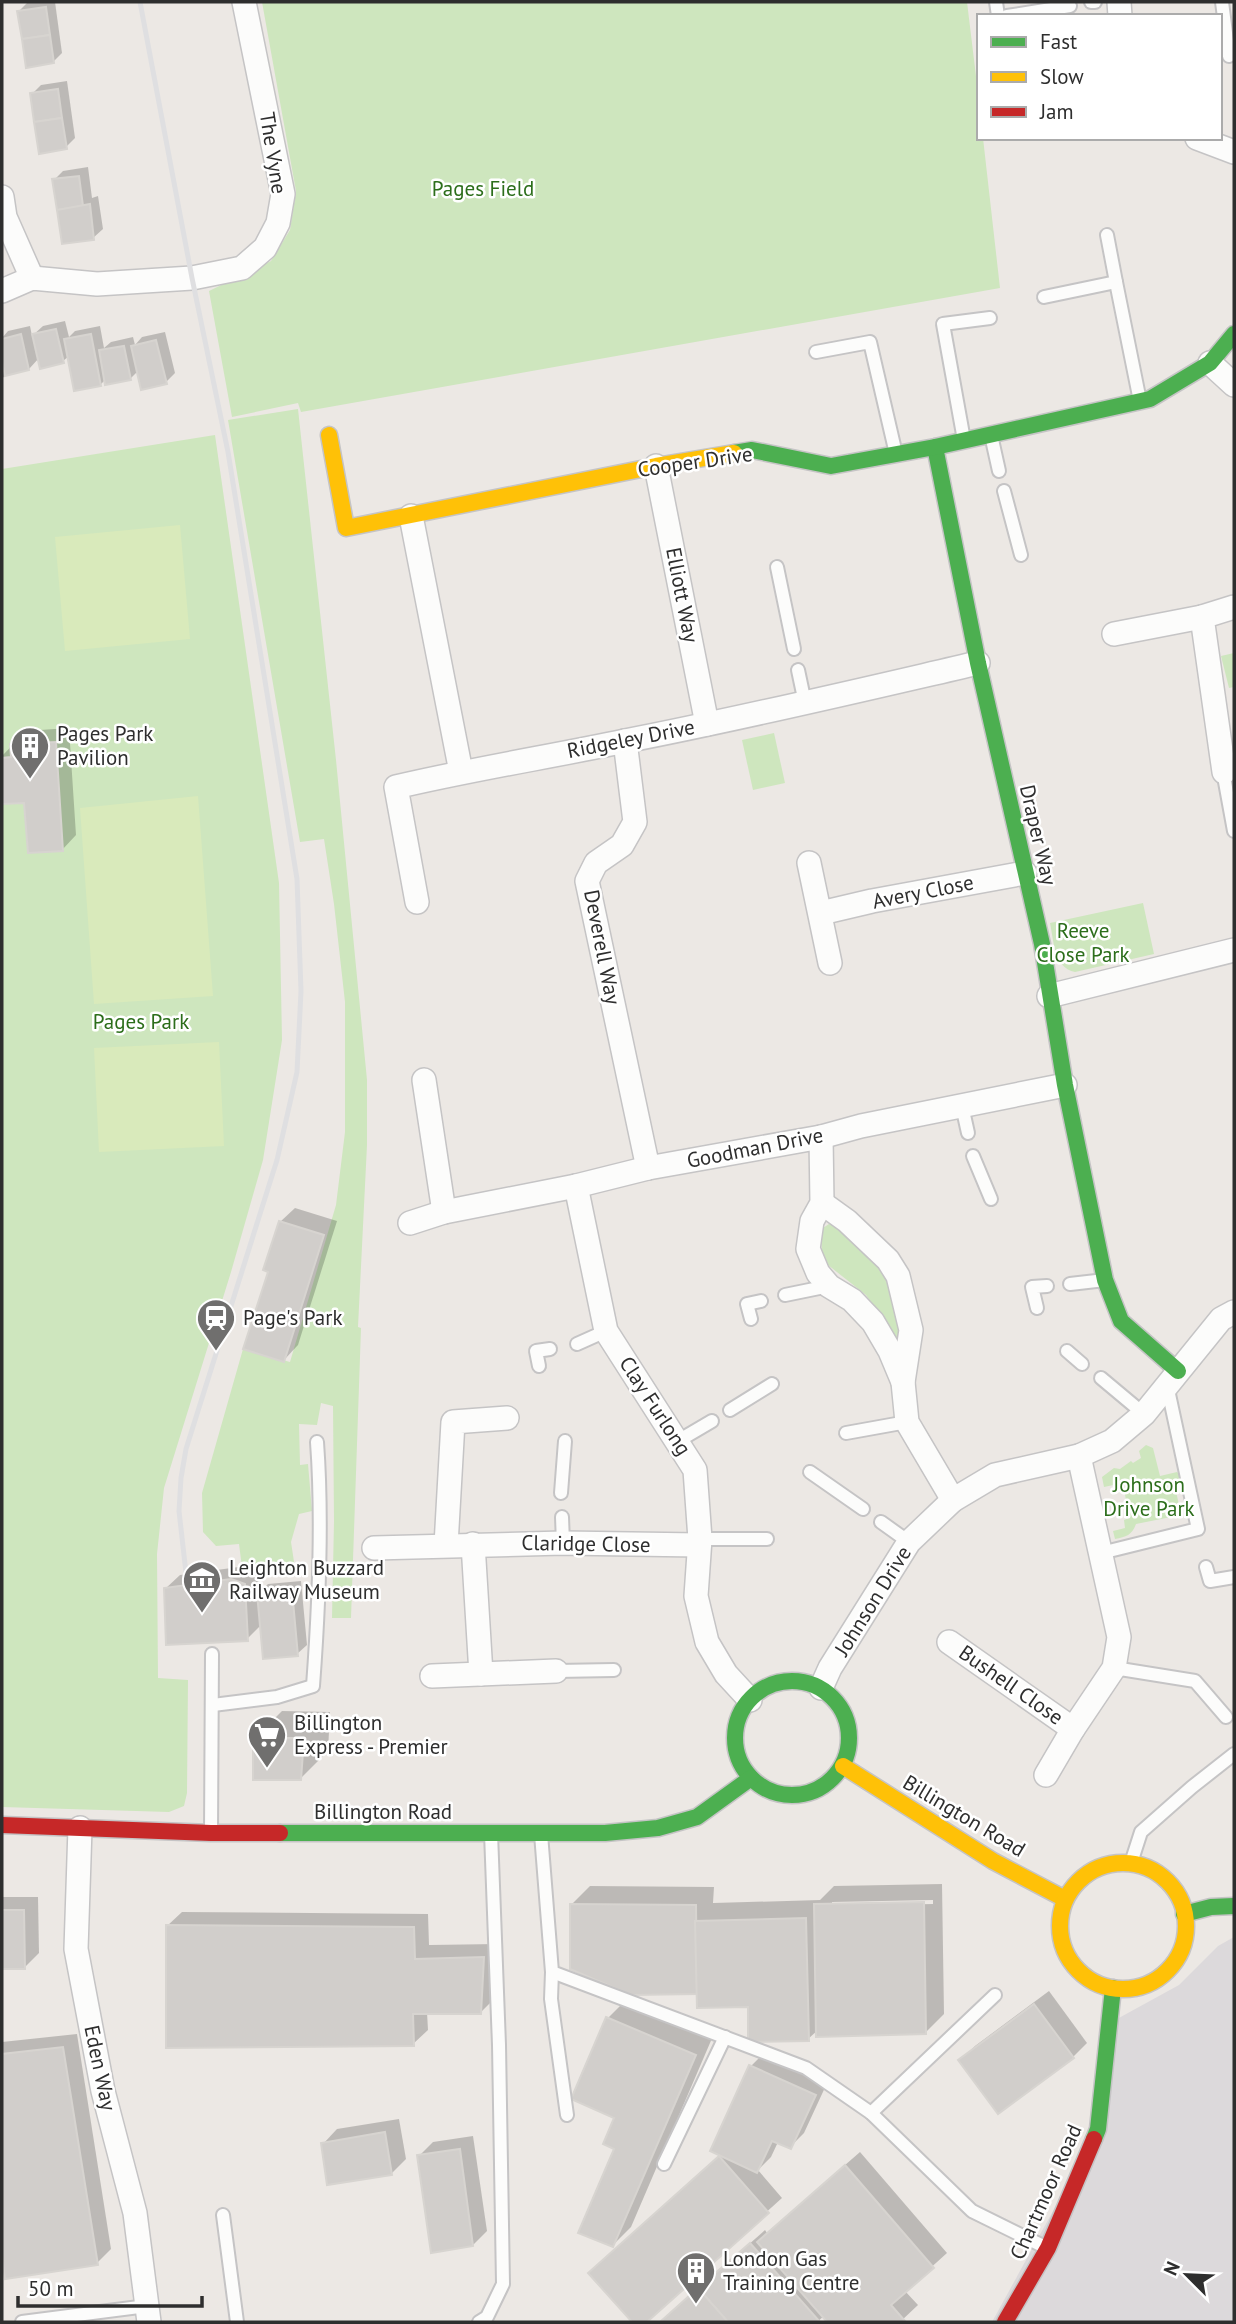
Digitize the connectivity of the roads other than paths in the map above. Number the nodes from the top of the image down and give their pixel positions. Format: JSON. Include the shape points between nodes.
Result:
{"nodes":[{"id":1,"x":244,"y":2,"type":"edge"},
{"id":2,"x":1222,"y":2,"type":"edge"},
{"id":3,"x":1070,"y":6,"type":"dead end"},
{"id":4,"x":1020,"y":14,"type":"edge"},
{"id":5,"x":1228,"y":56,"type":"dead end"},
{"id":6,"x":1202,"y":140,"type":"edge"},
{"id":7,"x":1234,"y":152,"type":"edge"},
{"id":8,"x":2,"y":197,"type":"edge"},
{"id":9,"x":1107,"y":235,"type":"dead end"},
{"id":10,"x":32,"y":278,"type":"junction"},
{"id":11,"x":1116,"y":282,"type":"junction"},
{"id":12,"x":2,"y":290,"type":"edge"},
{"id":13,"x":1044,"y":297,"type":"dead end"},
{"id":14,"x":990,"y":318,"type":"dead end"},
{"id":15,"x":1234,"y":334,"type":"edge"},
{"id":16,"x":816,"y":352,"type":"dead end"},
{"id":17,"x":1210,"y":363,"type":"junction"},
{"id":18,"x":1234,"y":385,"type":"edge"},
{"id":19,"x":1140,"y":402,"type":"junction"},
{"id":20,"x":329,"y":435,"type":"dead end"},
{"id":21,"x":990,"y":435,"type":"junction"},
{"id":22,"x":964,"y":440,"type":"junction"},
{"id":23,"x":935,"y":447,"type":"junction"},
{"id":24,"x":896,"y":454,"type":"junction"},
{"id":25,"x":656,"y":466,"type":"junction"},
{"id":26,"x":999,"y":471,"type":"dead end"},
{"id":27,"x":1004,"y":491,"type":"dead end"},
{"id":28,"x":411,"y":516,"type":"junction"},
{"id":29,"x":1021,"y":555,"type":"dead end"},
{"id":30,"x":777,"y":568,"type":"dead end"},
{"id":31,"x":1234,"y":607,"type":"edge"},
{"id":32,"x":1202,"y":617,"type":"junction"},
{"id":33,"x":1114,"y":634,"type":"dead end"},
{"id":34,"x":794,"y":649,"type":"dead end"},
{"id":35,"x":978,"y":663,"type":"junction"},
{"id":36,"x":798,"y":670,"type":"dead end"},
{"id":37,"x":1224,"y":695,"type":"edge"},
{"id":38,"x":805,"y":703,"type":"junction"},
{"id":39,"x":707,"y":724,"type":"junction"},
{"id":40,"x":625,"y":741,"type":"junction"},
{"id":41,"x":461,"y":772,"type":"junction"},
{"id":42,"x":1224,"y":777,"type":"joint"},
{"id":43,"x":1234,"y":831,"type":"edge"},
{"id":44,"x":809,"y":863,"type":"dead end"},
{"id":45,"x":1025,"y":873,"type":"junction"},
{"id":46,"x":417,"y":902,"type":"dead end"},
{"id":47,"x":821,"y":914,"type":"junction"},
{"id":48,"x":1234,"y":950,"type":"edge"},
{"id":49,"x":830,"y":964,"type":"dead end"},
{"id":50,"x":1049,"y":996,"type":"junction"},
{"id":51,"x":424,"y":1080,"type":"dead end"},
{"id":52,"x":1065,"y":1085,"type":"junction"},
{"id":53,"x":962,"y":1106,"type":"junction"},
{"id":54,"x":968,"y":1133,"type":"dead end"},
{"id":55,"x":821,"y":1137,"type":"junction"},
{"id":56,"x":973,"y":1156,"type":"dead end"},
{"id":57,"x":648,"y":1168,"type":"junction"},
{"id":58,"x":576,"y":1186,"type":"junction"},
{"id":59,"x":991,"y":1199,"type":"dead end"},
{"id":60,"x":822,"y":1203,"type":"junction"},
{"id":61,"x":444,"y":1212,"type":"junction"},
{"id":62,"x":410,"y":1223,"type":"dead end"},
{"id":63,"x":1105,"y":1280,"type":"junction"},
{"id":64,"x":1070,"y":1284,"type":"dead end"},
{"id":65,"x":829,"y":1286,"type":"junction"},
{"id":66,"x":1047,"y":1286,"type":"dead end"},
{"id":67,"x":786,"y":1295,"type":"dead end"},
{"id":68,"x":761,"y":1301,"type":"dead end"},
{"id":69,"x":1037,"y":1308,"type":"dead end"},
{"id":70,"x":1234,"y":1312,"type":"edge"},
{"id":71,"x":751,"y":1319,"type":"dead end"},
{"id":72,"x":606,"y":1331,"type":"junction"},
{"id":73,"x":577,"y":1344,"type":"dead end"},
{"id":74,"x":550,"y":1349,"type":"dead end"},
{"id":75,"x":1068,"y":1351,"type":"dead end"},
{"id":76,"x":1082,"y":1364,"type":"dead end"},
{"id":77,"x":539,"y":1366,"type":"dead end"},
{"id":78,"x":1101,"y":1378,"type":"dead end"},
{"id":79,"x":1173,"y":1378,"type":"junction"},
{"id":80,"x":903,"y":1382,"type":"junction"},
{"id":81,"x":772,"y":1384,"type":"dead end"},
{"id":82,"x":730,"y":1410,"type":"dead end"},
{"id":83,"x":1144,"y":1414,"type":"junction"},
{"id":84,"x":507,"y":1418,"type":"dead end"},
{"id":85,"x":712,"y":1421,"type":"dead end"},
{"id":86,"x":907,"y":1422,"type":"junction"},
{"id":87,"x":846,"y":1433,"type":"dead end"},
{"id":88,"x":565,"y":1441,"type":"dead end"},
{"id":89,"x":678,"y":1441,"type":"junction"},
{"id":90,"x":317,"y":1442,"type":"dead end"},
{"id":91,"x":1079,"y":1456,"type":"junction"},
{"id":92,"x":810,"y":1472,"type":"dead end"},
{"id":93,"x":561,"y":1493,"type":"dead end"},
{"id":94,"x":953,"y":1500,"type":"junction"},
{"id":95,"x":863,"y":1509,"type":"dead end"},
{"id":96,"x":562,"y":1517,"type":"dead end"},
{"id":97,"x":881,"y":1522,"type":"dead end"},
{"id":98,"x":766,"y":1539,"type":"dead end"},
{"id":99,"x":700,"y":1542,"type":"junction"},
{"id":100,"x":909,"y":1542,"type":"junction"},
{"id":101,"x":563,"y":1543,"type":"junction"},
{"id":102,"x":473,"y":1544,"type":"junction"},
{"id":103,"x":446,"y":1545,"type":"junction"},
{"id":104,"x":374,"y":1548,"type":"dead end"},
{"id":105,"x":1101,"y":1553,"type":"junction"},
{"id":106,"x":1206,"y":1567,"type":"dead end"},
{"id":107,"x":1234,"y":1577,"type":"edge"},
{"id":108,"x":949,"y":1642,"type":"dead end"},
{"id":109,"x":212,"y":1654,"type":"dead end"},
{"id":110,"x":1114,"y":1668,"type":"junction"},
{"id":111,"x":614,"y":1670,"type":"dead end"},
{"id":112,"x":556,"y":1671,"type":"joint"},
{"id":113,"x":481,"y":1674,"type":"junction"},
{"id":114,"x":432,"y":1676,"type":"dead end"},
{"id":115,"x":821,"y":1688,"type":"junction"},
{"id":116,"x":750,"y":1700,"type":"junction"},
{"id":117,"x":213,"y":1705,"type":"junction"},
{"id":118,"x":1226,"y":1717,"type":"dead end"},
{"id":119,"x":1073,"y":1728,"type":"junction"},
{"id":120,"x":1234,"y":1754,"type":"edge"},
{"id":121,"x":843,"y":1766,"type":"junction"},
{"id":122,"x":1045,"y":1775,"type":"dead end"},
{"id":123,"x":751,"y":1778,"type":"junction"},
{"id":124,"x":2,"y":1825,"type":"edge"},
{"id":125,"x":80,"y":1828,"type":"junction"},
{"id":126,"x":541,"y":1831,"type":"junction"},
{"id":127,"x":211,"y":1833,"type":"junction"},
{"id":128,"x":491,"y":1833,"type":"junction"},
{"id":129,"x":1131,"y":1863,"type":"junction"},
{"id":130,"x":1065,"y":1899,"type":"junction"},
{"id":131,"x":1234,"y":1906,"type":"edge"},
{"id":132,"x":1184,"y":1914,"type":"junction"},
{"id":133,"x":552,"y":1972,"type":"junction"},
{"id":134,"x":1113,"y":1988,"type":"junction"},
{"id":135,"x":995,"y":1995,"type":"dead end"},
{"id":136,"x":725,"y":2037,"type":"junction"},
{"id":137,"x":871,"y":2113,"type":"junction"},
{"id":138,"x":567,"y":2115,"type":"dead end"},
{"id":139,"x":664,"y":2164,"type":"dead end"},
{"id":140,"x":223,"y":2215,"type":"dead end"},
{"id":141,"x":1048,"y":2248,"type":"junction"},
{"id":142,"x":148,"y":2314,"type":"edge"},
{"id":143,"x":22,"y":2322,"type":"edge"},
{"id":144,"x":237,"y":2322,"type":"edge"},
{"id":145,"x":480,"y":2322,"type":"edge"},
{"id":146,"x":1005,"y":2322,"type":"edge"}],
"edges":[{"from":1,"to":10,"type":"street","name":"The Vyne","via":[[283,194],[278,223],[265,248],[242,268],[192,278],[97,284]]},
{"from":2,"to":5,"type":"lane"},
{"from":3,"to":4,"type":"lane"},
{"from":6,"to":7,"type":"street"},
{"from":8,"to":10,"type":"street","via":[[5,218]]},
{"from":9,"to":11,"type":"lane"},
{"from":10,"to":12,"type":"street"},
{"from":11,"to":13,"type":"lane"},
{"from":11,"to":19,"type":"lane"},
{"from":14,"to":22,"type":"lane","via":[[943,324]]},
{"from":15,"to":17,"type":"street","name":"Cooper Drive"},
{"from":16,"to":24,"type":"lane","via":[[870,342]]},
{"from":17,"to":18,"type":"street"},
{"from":17,"to":19,"type":"street","name":"Cooper Drive"},
{"from":19,"to":21,"type":"street","name":"Cooper Drive"},
{"from":20,"to":28,"type":"street","name":"Cooper Drive","via":[[346,528]]},
{"from":21,"to":22,"type":"street","name":"Cooper Drive"},
{"from":21,"to":26,"type":"lane"},
{"from":22,"to":23,"type":"street","name":"Cooper Drive"},
{"from":23,"to":24,"type":"street","name":"Cooper Drive"},
{"from":23,"to":35,"type":"street","name":"Draper Way"},
{"from":24,"to":25,"type":"street","name":"Cooper Drive","via":[[831,466],[751,450]]},
{"from":25,"to":28,"type":"street","name":"Cooper Drive"},
{"from":25,"to":39,"type":"street","name":"Elliott Way"},
{"from":27,"to":29,"type":"lane"},
{"from":28,"to":41,"type":"street"},
{"from":30,"to":34,"type":"lane"},
{"from":31,"to":32,"type":"street"},
{"from":32,"to":33,"type":"street"},
{"from":32,"to":37,"type":"street"},
{"from":35,"to":38,"type":"street","name":"Ridgeley Drive"},
{"from":35,"to":45,"type":"street","name":"Draper Way"},
{"from":36,"to":38,"type":"lane"},
{"from":37,"to":42,"type":"street"},
{"from":38,"to":39,"type":"street","name":"Ridgeley Drive"},
{"from":39,"to":40,"type":"street","name":"Ridgeley Drive"},
{"from":40,"to":41,"type":"street","name":"Ridgeley Drive"},
{"from":40,"to":57,"type":"street","name":"Deverell Way","via":[[635,822],[622,845],[596,863],[587,881]]},
{"from":41,"to":46,"type":"street","name":"Ridgeley Drive","via":[[396,787]]},
{"from":42,"to":43,"type":"lane"},
{"from":44,"to":47,"type":"street"},
{"from":45,"to":47,"type":"street","name":"Avery Close"},
{"from":45,"to":50,"type":"street","name":"Draper Way"},
{"from":47,"to":49,"type":"street"},
{"from":48,"to":50,"type":"street"},
{"from":50,"to":52,"type":"street","name":"Draper Way"},
{"from":51,"to":61,"type":"street"},
{"from":52,"to":53,"type":"street","name":"Goodman Drive"},
{"from":52,"to":63,"type":"street","name":"Draper Way"},
{"from":53,"to":54,"type":"lane"},
{"from":53,"to":55,"type":"street","name":"Goodman Drive"},
{"from":55,"to":57,"type":"street","name":"Goodman Drive"},
{"from":55,"to":60,"type":"street"},
{"from":56,"to":59,"type":"lane"},
{"from":57,"to":58,"type":"street","name":"Goodman Drive"},
{"from":58,"to":61,"type":"street","name":"Goodman Drive"},
{"from":58,"to":72,"type":"street","name":"Clay Furlong"},
{"from":60,"to":65,"type":"street","via":[[812,1221],[808,1250]]},
{"from":60,"to":80,"type":"street","via":[[888,1260],[898,1276],[911,1330]]},
{"from":61,"to":62,"type":"street","name":"Goodman Drive"},
{"from":63,"to":64,"type":"lane"},
{"from":63,"to":79,"type":"street","name":"Draper Way","via":[[1121,1321]]},
{"from":65,"to":67,"type":"lane"},
{"from":65,"to":80,"type":"street","via":[[852,1300],[873,1322]]},
{"from":66,"to":69,"type":"lane","via":[[1032,1287]]},
{"from":68,"to":71,"type":"lane","via":[[747,1304]]},
{"from":70,"to":79,"type":"street","name":"Johnson Drive","via":[[1221,1319]]},
{"from":72,"to":73,"type":"lane"},
{"from":72,"to":89,"type":"street","name":"Clay Furlong"},
{"from":74,"to":77,"type":"lane","via":[[536,1351]]},
{"from":75,"to":76,"type":"lane"},
{"from":78,"to":83,"type":"lane"},
{"from":79,"to":83,"type":"street","name":"Johnson Drive"},
{"from":79,"to":105,"type":"lane","via":[[1200,1536]]},
{"from":80,"to":86,"type":"street"},
{"from":81,"to":82,"type":"lane"},
{"from":83,"to":91,"type":"street","name":"Johnson Drive","via":[[1112,1441]]},
{"from":84,"to":103,"type":"street","via":[[453,1422]]},
{"from":85,"to":89,"type":"lane"},
{"from":86,"to":87,"type":"lane"},
{"from":86,"to":94,"type":"street"},
{"from":88,"to":93,"type":"lane"},
{"from":89,"to":99,"type":"street","name":"Clay Furlong","via":[[695,1470]]},
{"from":90,"to":117,"type":"lane","via":[[320,1478],[313,1686],[277,1698]]},
{"from":91,"to":94,"type":"street","name":"Johnson Drive","via":[[995,1475]]},
{"from":91,"to":105,"type":"street","name":"Bushell Close"},
{"from":92,"to":95,"type":"lane"},
{"from":94,"to":100,"type":"street","name":"Johnson Drive"},
{"from":96,"to":101,"type":"lane"},
{"from":97,"to":100,"type":"lane"},
{"from":98,"to":99,"type":"lane"},
{"from":99,"to":101,"type":"street","name":"Claridge Close"},
{"from":99,"to":116,"type":"street","name":"Clay Furlong","via":[[696,1597],[707,1642],[726,1674]]},
{"from":100,"to":115,"type":"street","name":"Johnson Drive"},
{"from":101,"to":102,"type":"street","name":"Claridge Close"},
{"from":102,"to":103,"type":"street","name":"Claridge Close"},
{"from":102,"to":113,"type":"street"},
{"from":103,"to":104,"type":"street","name":"Claridge Close"},
{"from":105,"to":110,"type":"street","name":"Bushell Close","via":[[1119,1637]]},
{"from":106,"to":107,"type":"lane","via":[[1210,1581]]},
{"from":108,"to":119,"type":"street","name":"Bushell Close"},
{"from":109,"to":117,"type":"lane"},
{"from":110,"to":118,"type":"lane","via":[[1195,1681]]},
{"from":110,"to":119,"type":"street","name":"Bushell Close"},
{"from":111,"to":112,"type":"lane"},
{"from":112,"to":113,"type":"street"},
{"from":113,"to":114,"type":"street"},
{"from":115,"to":116,"type":"street","via":[[800,1681],[781,1682]]},
{"from":115,"to":121,"type":"street","via":[[835,1699],[850,1731]]},
{"from":116,"to":123,"type":"street","via":[[740,1714],[736,1748]]},
{"from":117,"to":127,"type":"lane"},
{"from":119,"to":122,"type":"street","name":"Bushell Close"},
{"from":120,"to":129,"type":"lane","via":[[1141,1832]]},
{"from":121,"to":123,"type":"street","via":[[817,1790],[800,1795],[782,1795]]},
{"from":121,"to":130,"type":"street","name":"Billington Road","via":[[993,1861]]},
{"from":123,"to":126,"type":"street","name":"Billington Road","via":[[697,1817],[658,1828],[605,1833]]},
{"from":124,"to":125,"type":"street","name":"Billington Road"},
{"from":125,"to":127,"type":"street","name":"Billington Road"},
{"from":125,"to":142,"type":"street","name":"Eden Way","via":[[76,1949],[103,2091],[135,2213]]},
{"from":126,"to":128,"type":"street","name":"Billington Road"},
{"from":126,"to":133,"type":"lane"},
{"from":127,"to":128,"type":"street","name":"Billington Road"},
{"from":128,"to":145,"type":"lane","via":[[503,2284],[488,2317]]},
{"from":129,"to":130,"type":"street","via":[[1092,1870],[1076,1882]]},
{"from":129,"to":132,"type":"street","via":[[1151,1868],[1167,1880],[1179,1895]]},
{"from":130,"to":134,"type":"street","via":[[1059,1921],[1061,1944],[1071,1964],[1087,1980]]},
{"from":131,"to":132,"type":"street"},
{"from":132,"to":134,"type":"street","via":[[1186,1941],[1175,1964],[1155,1982]]},
{"from":133,"to":136,"type":"lane"},
{"from":133,"to":138,"type":"lane","via":[[551,1999]]},
{"from":134,"to":141,"type":"street","name":"Chartmoor Road","via":[[1098,2129]]},
{"from":135,"to":137,"type":"lane"},
{"from":136,"to":137,"type":"lane","via":[[806,2068]]},
{"from":136,"to":139,"type":"lane"},
{"from":137,"to":141,"type":"lane","via":[[972,2211]]},
{"from":140,"to":144,"type":"lane"},
{"from":141,"to":146,"type":"street","name":"Chartmoor Road"},
{"from":142,"to":143,"type":"lane","name":"Eden Way"}]}
